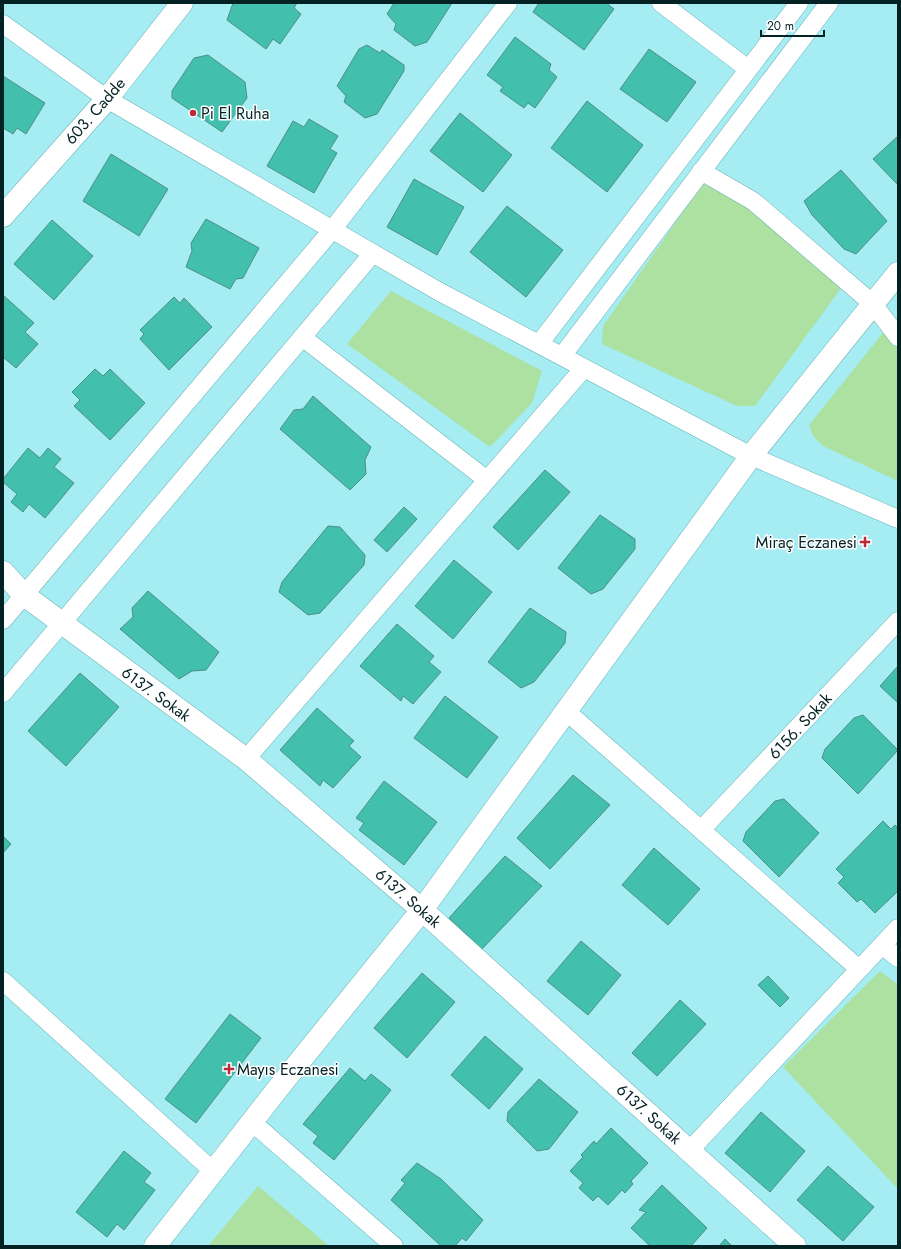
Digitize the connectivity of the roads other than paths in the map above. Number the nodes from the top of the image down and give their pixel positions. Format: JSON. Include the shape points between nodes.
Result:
{"nodes":[{"id":1,"x":182,"y":3,"type":"edge"},
{"id":2,"x":508,"y":3,"type":"edge"},
{"id":3,"x":661,"y":3,"type":"edge"},
{"id":4,"x":799,"y":3,"type":"edge"},
{"id":5,"x":829,"y":3,"type":"edge"},
{"id":6,"x":3,"y":24,"type":"edge"},
{"id":7,"x":748,"y":68,"type":"junction"},
{"id":8,"x":107,"y":99,"type":"junction"},
{"id":9,"x":701,"y":171,"type":"junction"},
{"id":10,"x":3,"y":216,"type":"edge"},
{"id":11,"x":332,"y":230,"type":"junction"},
{"id":12,"x":373,"y":253,"type":"junction"},
{"id":13,"x":898,"y":273,"type":"edge"},
{"id":14,"x":873,"y":304,"type":"junction"},
{"id":15,"x":302,"y":337,"type":"junction"},
{"id":16,"x":898,"y":337,"type":"edge"},
{"id":17,"x":538,"y":344,"type":"junction"},
{"id":18,"x":562,"y":356,"type":"junction"},
{"id":19,"x":584,"y":368,"type":"junction"},
{"id":20,"x":751,"y":456,"type":"junction"},
{"id":21,"x":487,"y":480,"type":"junction"},
{"id":22,"x":898,"y":519,"type":"edge"},
{"id":23,"x":3,"y":572,"type":"edge"},
{"id":24,"x":24,"y":595,"type":"junction"},
{"id":25,"x":3,"y":620,"type":"edge"},
{"id":26,"x":898,"y":622,"type":"edge"},
{"id":27,"x":61,"y":624,"type":"junction"},
{"id":28,"x":3,"y":693,"type":"edge"},
{"id":29,"x":566,"y":711,"type":"junction"},
{"id":30,"x":246,"y":759,"type":"junction"},
{"id":31,"x":701,"y":830,"type":"junction"},
{"id":32,"x":422,"y":910,"type":"junction"},
{"id":33,"x":898,"y":928,"type":"edge"},
{"id":34,"x":882,"y":945,"type":"junction"},
{"id":35,"x":898,"y":958,"type":"edge"},
{"id":36,"x":859,"y":969,"type":"junction"},
{"id":37,"x":3,"y":981,"type":"edge"},
{"id":38,"x":252,"y":1122,"type":"junction"},
{"id":39,"x":689,"y":1151,"type":"junction"},
{"id":40,"x":213,"y":1170,"type":"junction"},
{"id":41,"x":155,"y":1246,"type":"edge"},
{"id":42,"x":394,"y":1246,"type":"edge"},
{"id":43,"x":795,"y":1246,"type":"edge"}],
"edges":[{"from":1,"to":8,"type":"street","name":"603. Cadde"},
{"from":2,"to":11,"type":"street"},
{"from":3,"to":7,"type":"street"},
{"from":4,"to":7,"type":"street"},
{"from":5,"to":9,"type":"street"},
{"from":6,"to":8,"type":"street"},
{"from":7,"to":17,"type":"street"},
{"from":8,"to":10,"type":"street","name":"603. Cadde"},
{"from":8,"to":11,"type":"street"},
{"from":9,"to":14,"type":"street","via":[[753,201]]},
{"from":9,"to":18,"type":"street"},
{"from":11,"to":12,"type":"street"},
{"from":11,"to":24,"type":"street"},
{"from":12,"to":15,"type":"street"},
{"from":12,"to":17,"type":"street"},
{"from":13,"to":14,"type":"street"},
{"from":14,"to":16,"type":"street"},
{"from":14,"to":20,"type":"street"},
{"from":15,"to":21,"type":"street"},
{"from":15,"to":27,"type":"street"},
{"from":17,"to":18,"type":"street"},
{"from":18,"to":19,"type":"street"},
{"from":19,"to":20,"type":"street"},
{"from":19,"to":21,"type":"street"},
{"from":20,"to":22,"type":"street"},
{"from":20,"to":29,"type":"street"},
{"from":21,"to":30,"type":"street"},
{"from":23,"to":24,"type":"street","name":"6137. Sokak"},
{"from":24,"to":25,"type":"street"},
{"from":24,"to":27,"type":"street","name":"6137. Sokak"},
{"from":26,"to":31,"type":"street","name":"6156. Sokak"},
{"from":27,"to":28,"type":"street"},
{"from":27,"to":30,"type":"street","name":"6137. Sokak"},
{"from":29,"to":31,"type":"street"},
{"from":29,"to":32,"type":"street"},
{"from":30,"to":32,"type":"street","name":"6137. Sokak"},
{"from":31,"to":36,"type":"street"},
{"from":32,"to":38,"type":"street"},
{"from":32,"to":39,"type":"street","name":"6137. Sokak"},
{"from":33,"to":34,"type":"street"},
{"from":34,"to":35,"type":"street"},
{"from":34,"to":36,"type":"street"},
{"from":36,"to":39,"type":"street"},
{"from":37,"to":40,"type":"street"},
{"from":38,"to":40,"type":"street"},
{"from":38,"to":42,"type":"street"},
{"from":39,"to":43,"type":"street","name":"6137. Sokak"},
{"from":40,"to":41,"type":"street"}]}
